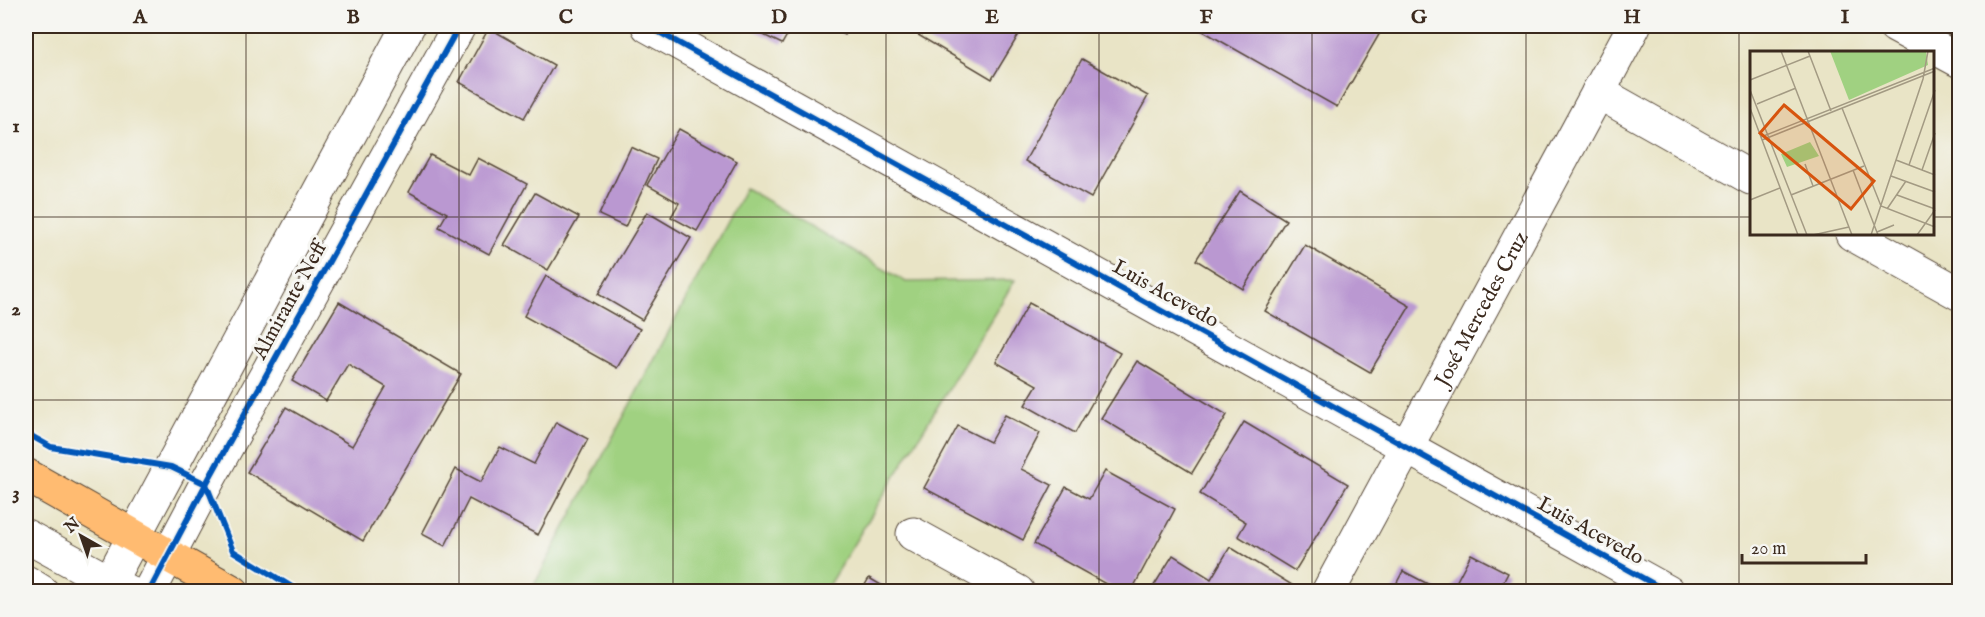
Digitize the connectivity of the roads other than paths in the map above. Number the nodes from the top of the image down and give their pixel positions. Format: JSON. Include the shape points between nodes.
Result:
{"nodes":[{"id":1,"x":408,"y":26,"type":"edge"},
{"id":2,"x":459,"y":26,"type":"edge"},
{"id":3,"x":648,"y":26,"type":"edge"},
{"id":4,"x":1634,"y":26,"type":"edge"},
{"id":5,"x":1895,"y":26,"type":"edge"},
{"id":6,"x":1959,"y":61,"type":"edge"},
{"id":7,"x":1598,"y":92,"type":"junction"},
{"id":8,"x":1750,"y":177,"type":"edge"},
{"id":9,"x":1856,"y":236,"type":"edge"},
{"id":10,"x":1959,"y":294,"type":"edge"},
{"id":11,"x":1407,"y":445,"type":"junction"},
{"id":12,"x":26,"y":475,"type":"edge"},
{"id":13,"x":913,"y":534,"type":"dead end"},
{"id":14,"x":26,"y":536,"type":"edge"},
{"id":15,"x":134,"y":536,"type":"junction"},
{"id":16,"x":169,"y":554,"type":"junction"},
{"id":17,"x":26,"y":582,"type":"edge"},
{"id":18,"x":114,"y":588,"type":"edge"},
{"id":19,"x":42,"y":591,"type":"edge"},
{"id":20,"x":149,"y":591,"type":"edge"},
{"id":21,"x":233,"y":591,"type":"edge"},
{"id":22,"x":1018,"y":591,"type":"edge"},
{"id":23,"x":1328,"y":591,"type":"edge"},
{"id":24,"x":1668,"y":591,"type":"edge"}],
"edges":[{"from":1,"to":15,"type":"street","name":"Almirante Neff"},
{"from":2,"to":16,"type":"street","name":"Almirante Neff"},
{"from":3,"to":11,"type":"street","name":"Luis Acevedo"},
{"from":4,"to":7,"type":"street","name":"José Mercedes Cruz"},
{"from":5,"to":6,"type":"street"},
{"from":7,"to":8,"type":"street"},
{"from":7,"to":11,"type":"street","name":"José Mercedes Cruz"},
{"from":9,"to":10,"type":"street"},
{"from":11,"to":23,"type":"street","name":"José Mercedes Cruz"},
{"from":11,"to":24,"type":"street","name":"Luis Acevedo"},
{"from":12,"to":15,"type":"main road"},
{"from":13,"to":22,"type":"street"},
{"from":14,"to":18,"type":"street"},
{"from":15,"to":16,"type":"main road"},
{"from":15,"to":18,"type":"street","name":"Almirante Neff"},
{"from":16,"to":20,"type":"street","name":"Almirante Neff"},
{"from":16,"to":21,"type":"main road"},
{"from":17,"to":19,"type":"street"}]}
